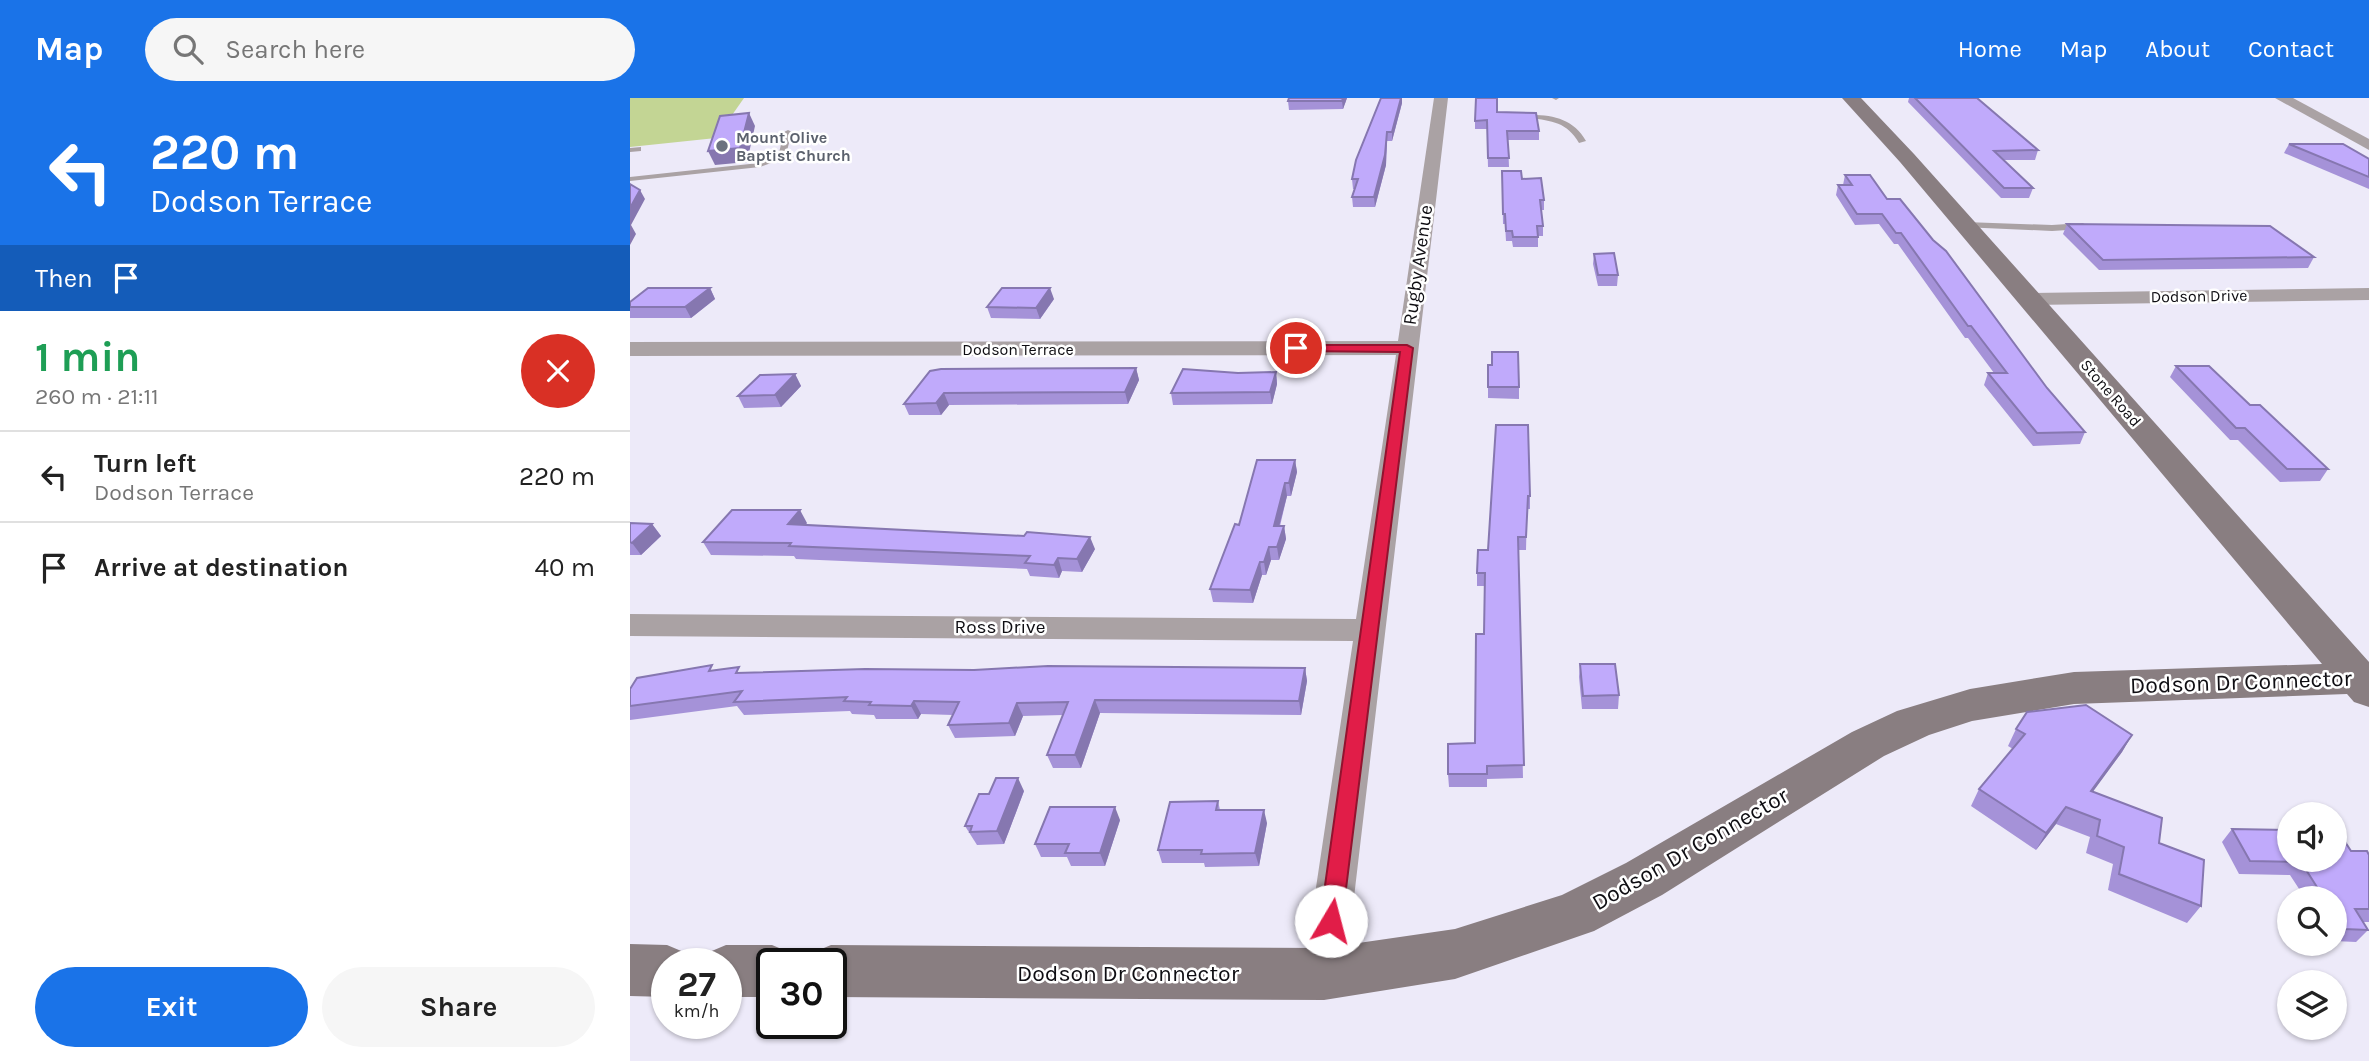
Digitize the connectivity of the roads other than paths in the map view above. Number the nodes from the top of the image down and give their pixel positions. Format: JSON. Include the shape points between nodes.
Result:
{"nodes":[{"id":1,"x":1441,"y":98,"type":"edge"},
{"id":2,"x":1851,"y":98,"type":"edge"},
{"id":3,"x":2283,"y":98,"type":"edge"},
{"id":4,"x":1532,"y":117,"type":"edge"},
{"id":5,"x":788,"y":132,"type":"dead end"},
{"id":6,"x":1582,"y":141,"type":"dead end"},
{"id":7,"x":2369,"y":145,"type":"edge"},
{"id":8,"x":630,"y":179,"type":"edge"},
{"id":9,"x":1965,"y":225,"type":"junction"},
{"id":10,"x":2091,"y":225,"type":"edge"},
{"id":11,"x":2369,"y":294,"type":"edge"},
{"id":12,"x":2029,"y":299,"type":"junction"},
{"id":13,"x":1407,"y":348,"type":"junction"},
{"id":14,"x":630,"y":349,"type":"edge"},
{"id":15,"x":630,"y":625,"type":"edge"},
{"id":16,"x":1370,"y":630,"type":"junction"},
{"id":17,"x":2365,"y":683,"type":"edge"},
{"id":18,"x":630,"y":970,"type":"edge"},
{"id":19,"x":651,"y":971,"type":"edge"},
{"id":20,"x":847,"y":971,"type":"edge"},
{"id":21,"x":1324,"y":974,"type":"junction"}],
"edges":[{"from":1,"to":13,"type":"street","name":"Rugby Avenue"},
{"from":2,"to":9,"type":"street","name":"Stone Road"},
{"from":3,"to":7,"type":"street"},
{"from":4,"to":6,"type":"lane","via":[[1555,117],[1579,133]]},
{"from":5,"to":8,"type":"lane","via":[[781,158],[760,165]]},
{"from":9,"to":10,"type":"lane"},
{"from":9,"to":12,"type":"street","name":"Stone Road"},
{"from":11,"to":12,"type":"street","name":"Dodson Drive"},
{"from":12,"to":17,"type":"street","name":"Stone Road"},
{"from":13,"to":14,"type":"street","name":"Dodson Terrace"},
{"from":13,"to":16,"type":"street","name":"Rugby Avenue"},
{"from":15,"to":16,"type":"street","name":"Ross Drive"},
{"from":16,"to":21,"type":"street","name":"Rugby Avenue"},
{"from":17,"to":21,"type":"street","name":"Dodson Dr Connector","via":[[2074,688],[1970,705],[1913,723],[1868,744],[1644,880],[1575,914],[1455,954]]},
{"from":18,"to":19,"type":"street"},
{"from":20,"to":21,"type":"street","name":"Dodson Dr Connector"}]}
